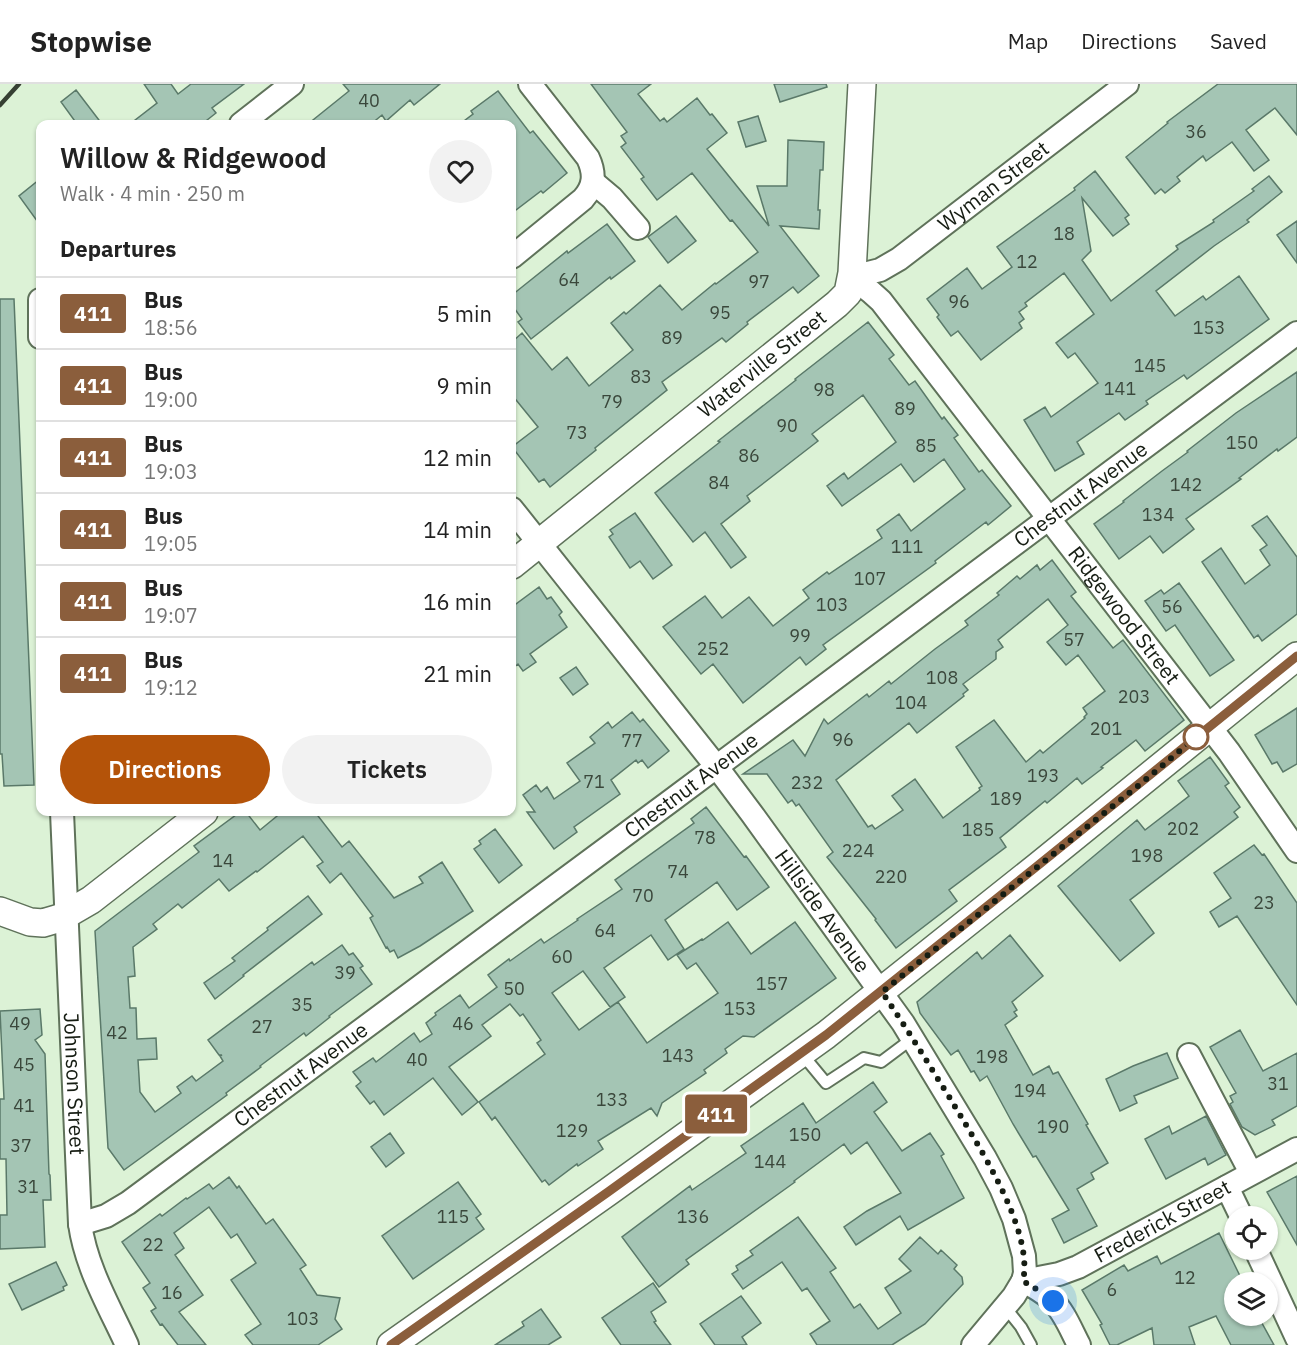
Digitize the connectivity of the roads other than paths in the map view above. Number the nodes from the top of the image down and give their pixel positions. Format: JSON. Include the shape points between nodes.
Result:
{"nodes":[{"id":1,"x":292,"y":84,"type":"edge"},
{"id":2,"x":530,"y":84,"type":"edge"},
{"id":3,"x":862,"y":84,"type":"edge"},
{"id":4,"x":1127,"y":84,"type":"edge"},
{"id":5,"x":246,"y":120,"type":"edge"},
{"id":6,"x":593,"y":182,"type":"junction"},
{"id":7,"x":638,"y":228,"type":"dead end"},
{"id":8,"x":516,"y":254,"type":"edge"},
{"id":9,"x":852,"y":277,"type":"junction"},
{"id":10,"x":1297,"y":333,"type":"edge"},
{"id":11,"x":516,"y":514,"type":"edge"},
{"id":12,"x":1048,"y":518,"type":"junction"},
{"id":13,"x":538,"y":543,"type":"junction"},
{"id":14,"x":516,"y":562,"type":"edge"},
{"id":15,"x":1297,"y":656,"type":"edge"},
{"id":16,"x":1209,"y":726,"type":"junction"},
{"id":17,"x":716,"y":766,"type":"junction"},
{"id":18,"x":62,"y":816,"type":"edge"},
{"id":19,"x":199,"y":816,"type":"edge"},
{"id":20,"x":1297,"y":851,"type":"edge"},
{"id":21,"x":0,"y":911,"type":"edge"},
{"id":22,"x":67,"y":915,"type":"junction"},
{"id":23,"x":882,"y":992,"type":"junction"},
{"id":24,"x":913,"y":1038,"type":"junction"},
{"id":25,"x":801,"y":1053,"type":"junction"},
{"id":26,"x":1189,"y":1055,"type":"dead end"},
{"id":27,"x":1297,"y":1149,"type":"edge"},
{"id":28,"x":1251,"y":1173,"type":"junction"},
{"id":29,"x":1227,"y":1186,"type":"junction"},
{"id":30,"x":1236,"y":1206,"type":"edge"},
{"id":31,"x":80,"y":1224,"type":"junction"},
{"id":32,"x":1261,"y":1260,"type":"edge"},
{"id":33,"x":1023,"y":1281,"type":"junction"},
{"id":34,"x":1005,"y":1307,"type":"junction"},
{"id":35,"x":1297,"y":1338,"type":"edge"},
{"id":36,"x":127,"y":1345,"type":"edge"},
{"id":37,"x":391,"y":1345,"type":"edge"},
{"id":38,"x":972,"y":1345,"type":"edge"},
{"id":39,"x":1031,"y":1345,"type":"edge"},
{"id":40,"x":1079,"y":1345,"type":"edge"}],
"edges":[{"from":1,"to":5,"type":"street"},
{"from":2,"to":6,"type":"street","via":[[588,158]]},
{"from":3,"to":9,"type":"street","name":"Waterville Street"},
{"from":4,"to":9,"type":"street","name":"Wyman Street","via":[[899,259],[880,270]]},
{"from":6,"to":7,"type":"street"},
{"from":6,"to":8,"type":"street","via":[[583,199]]},
{"from":9,"to":12,"type":"street","name":"Ridgewood Street","via":[[881,302]]},
{"from":9,"to":13,"type":"street","name":"Waterville Street","via":[[848,293],[837,304]]},
{"from":10,"to":12,"type":"street","name":"Chestnut Avenue"},
{"from":11,"to":13,"type":"street","name":"Hillside Avenue"},
{"from":12,"to":16,"type":"street","name":"Ridgewood Street"},
{"from":12,"to":17,"type":"street","name":"Chestnut Avenue"},
{"from":13,"to":14,"type":"street","name":"Waterville Street"},
{"from":13,"to":17,"type":"street","name":"Hillside Avenue"},
{"from":15,"to":16,"type":"street"},
{"from":16,"to":20,"type":"street","name":"Ridgewood Street"},
{"from":16,"to":23,"type":"street"},
{"from":17,"to":23,"type":"street","name":"Hillside Avenue"},
{"from":17,"to":31,"type":"street","name":"Chestnut Avenue","via":[[128,1203],[106,1216]]},
{"from":18,"to":22,"type":"street","name":"Johnson Street"},
{"from":19,"to":22,"type":"street"},
{"from":21,"to":22,"type":"street","via":[[37,923]]},
{"from":22,"to":31,"type":"street","name":"Johnson Street"},
{"from":23,"to":24,"type":"street","name":"Hillside Avenue"},
{"from":23,"to":25,"type":"street"},
{"from":24,"to":25,"type":"lane","via":[[881,1062],[864,1058],[826,1083]]},
{"from":24,"to":33,"type":"street","name":"Hillside Avenue","via":[[1001,1188],[1022,1246]]},
{"from":25,"to":37,"type":"street"},
{"from":26,"to":28,"type":"street"},
{"from":27,"to":28,"type":"street","name":"Frederick Street"},
{"from":28,"to":29,"type":"street","name":"Frederick Street"},
{"from":29,"to":30,"type":"street"},
{"from":29,"to":33,"type":"street","name":"Frederick Street","via":[[1078,1267]]},
{"from":31,"to":36,"type":"street","name":"Johnson Street","via":[[88,1258]]},
{"from":32,"to":35,"type":"street"},
{"from":33,"to":34,"type":"street"},
{"from":33,"to":40,"type":"street","via":[[1058,1307]]},
{"from":34,"to":38,"type":"street"},
{"from":34,"to":39,"type":"lane"}]}
